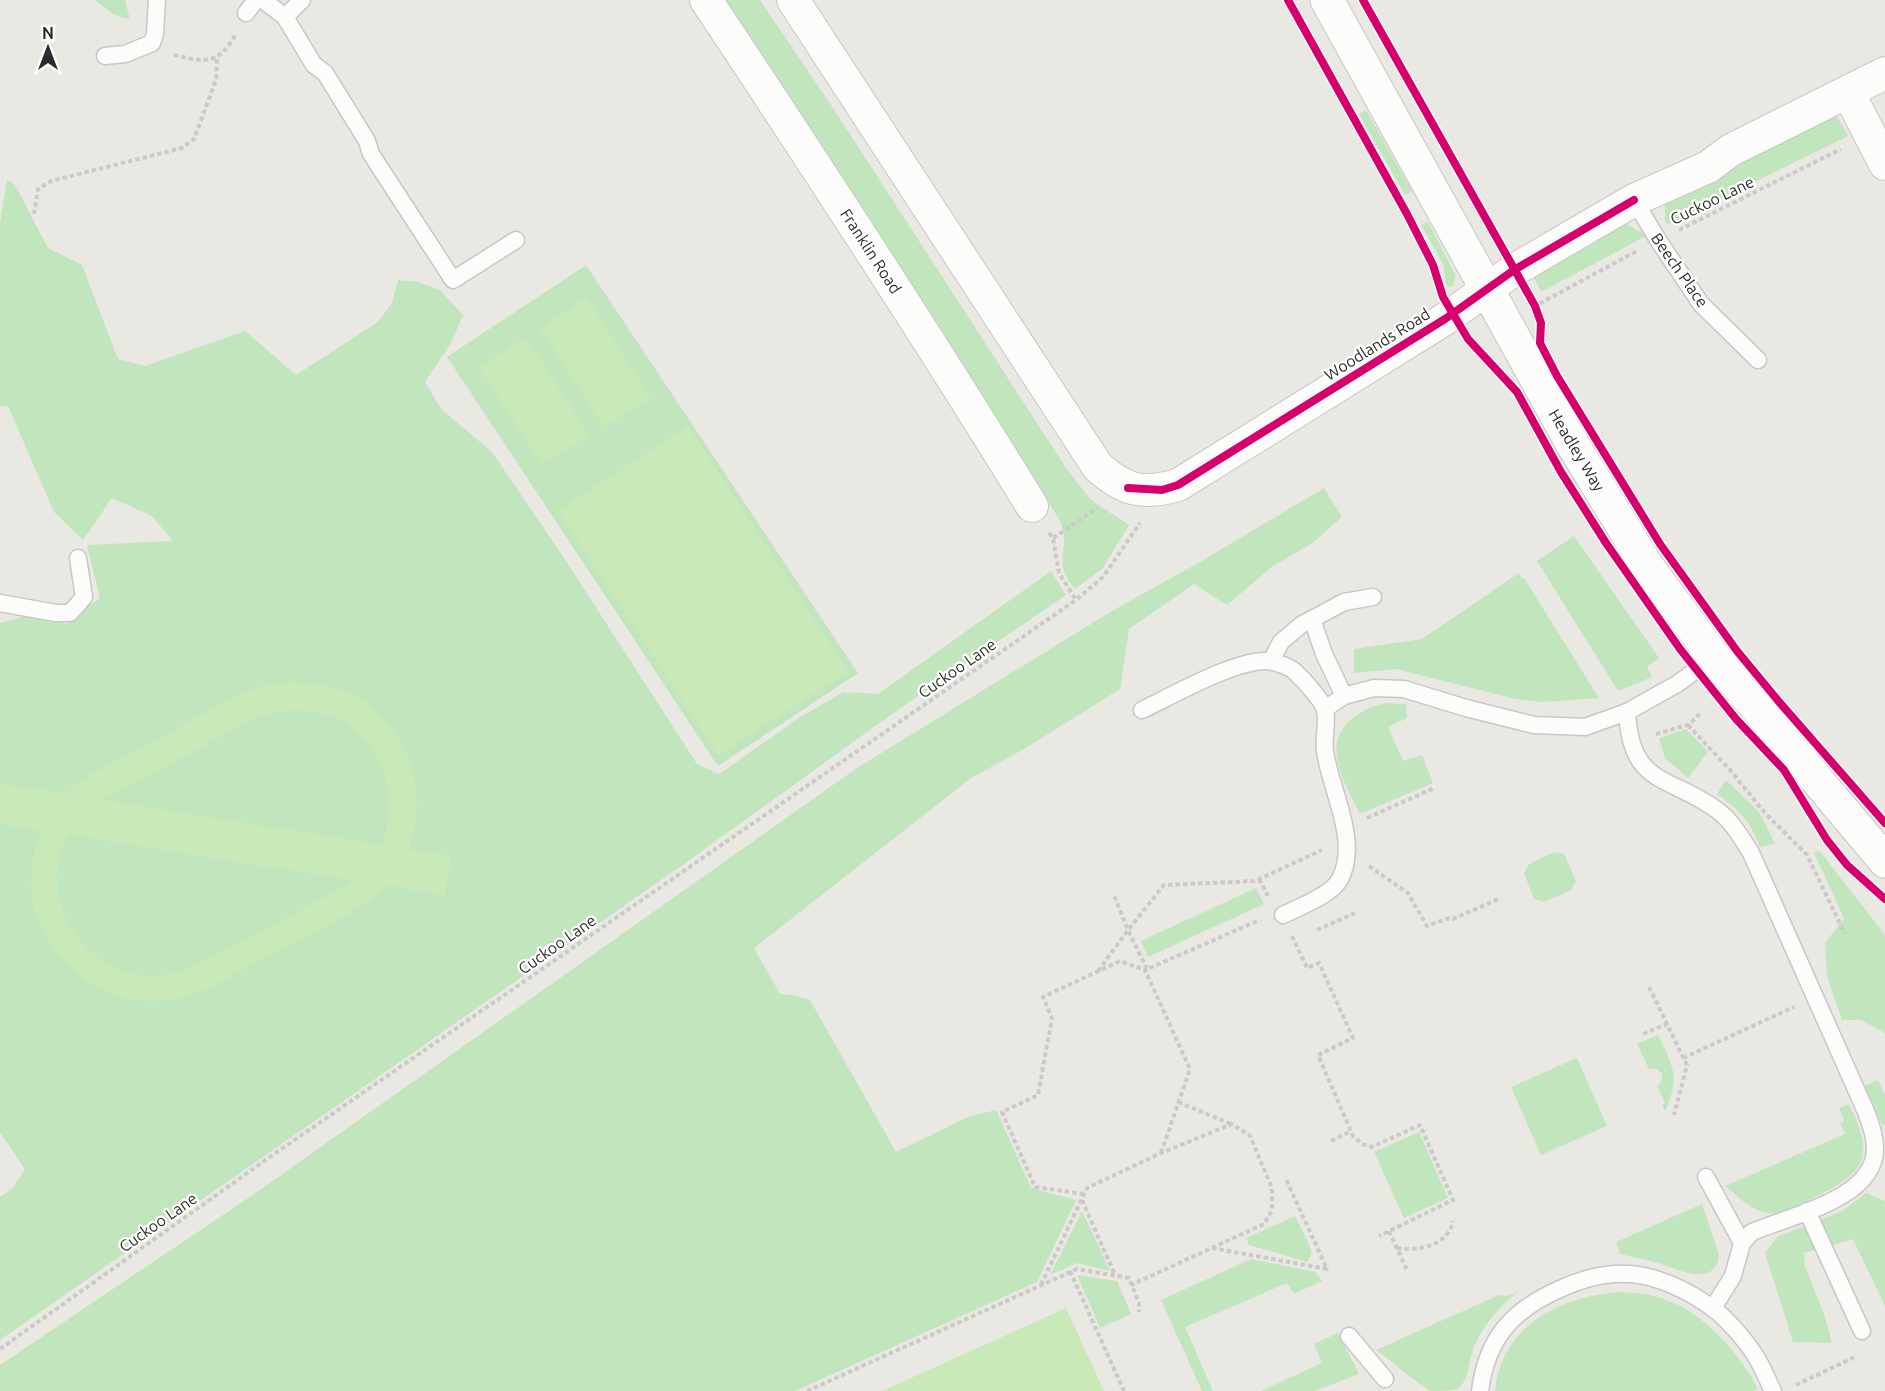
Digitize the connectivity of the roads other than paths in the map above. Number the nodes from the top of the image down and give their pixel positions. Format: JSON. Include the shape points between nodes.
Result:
{"nodes":[{"id":1,"x":157,"y":0,"type":"edge"},
{"id":2,"x":263,"y":0,"type":"edge"},
{"id":3,"x":302,"y":0,"type":"edge"},
{"id":4,"x":706,"y":0,"type":"edge"},
{"id":5,"x":793,"y":0,"type":"edge"},
{"id":6,"x":1327,"y":0,"type":"edge"},
{"id":7,"x":285,"y":17,"type":"junction"},
{"id":8,"x":105,"y":56,"type":"dead end"},
{"id":9,"x":1885,"y":73,"type":"edge"},
{"id":10,"x":1848,"y":92,"type":"junction"},
{"id":11,"x":1885,"y":164,"type":"edge"},
{"id":12,"x":1634,"y":200,"type":"junction"},
{"id":13,"x":516,"y":240,"type":"dead end"},
{"id":14,"x":1486,"y":291,"type":"junction"},
{"id":15,"x":1758,"y":360,"type":"dead end"},
{"id":16,"x":1032,"y":506,"type":"dead end"},
{"id":17,"x":78,"y":558,"type":"dead end"},
{"id":18,"x":1373,"y":597,"type":"dead end"},
{"id":19,"x":0,"y":603,"type":"edge"},
{"id":20,"x":1312,"y":619,"type":"junction"},
{"id":21,"x":1714,"y":657,"type":"junction"},
{"id":22,"x":1271,"y":661,"type":"junction"},
{"id":23,"x":1344,"y":696,"type":"junction"},
{"id":24,"x":1325,"y":709,"type":"junction"},
{"id":25,"x":1142,"y":710,"type":"dead end"},
{"id":26,"x":1627,"y":712,"type":"junction"},
{"id":27,"x":1885,"y":861,"type":"edge"},
{"id":28,"x":1283,"y":915,"type":"road end"},
{"id":29,"x":1706,"y":1177,"type":"dead end"},
{"id":30,"x":1807,"y":1211,"type":"junction"},
{"id":31,"x":1742,"y":1243,"type":"junction"},
{"id":32,"x":1713,"y":1308,"type":"junction"},
{"id":33,"x":1862,"y":1331,"type":"dead end"},
{"id":34,"x":1350,"y":1336,"type":"dead end"},
{"id":35,"x":1385,"y":1379,"type":"dead end"},
{"id":36,"x":1480,"y":1391,"type":"edge"},
{"id":37,"x":1773,"y":1391,"type":"edge"}],
"edges":[{"from":1,"to":8,"type":"lane","via":[[152,43],[125,54]]},
{"from":2,"to":7,"type":"lane"},
{"from":3,"to":7,"type":"lane"},
{"from":4,"to":16,"type":"street","name":"Franklin Road"},
{"from":5,"to":14,"type":"street","name":"Woodlands Road","via":[[1098,467],[1128,488],[1162,490],[1178,485]]},
{"from":6,"to":14,"type":"main road","name":"Headley Way"},
{"from":7,"to":13,"type":"lane","via":[[314,65],[325,73],[371,154],[453,279]]},
{"from":9,"to":10,"type":"street","name":"Woodlands Road"},
{"from":10,"to":11,"type":"street"},
{"from":10,"to":12,"type":"street","name":"Woodlands Road","via":[[1731,150],[1708,167]]},
{"from":12,"to":14,"type":"street","name":"Woodlands Road","via":[[1514,270]]},
{"from":12,"to":15,"type":"lane","name":"Beech Place","via":[[1701,304]]},
{"from":14,"to":21,"type":"main road","name":"Headley Way","via":[[1647,566]]},
{"from":17,"to":19,"type":"lane","via":[[84,597],[70,613]]},
{"from":18,"to":20,"type":"lane","via":[[1344,602]]},
{"from":20,"to":22,"type":"lane","via":[[1281,642]]},
{"from":20,"to":23,"type":"lane"},
{"from":21,"to":26,"type":"lane","via":[[1677,684]]},
{"from":21,"to":27,"type":"main road","name":"Headley Way"},
{"from":22,"to":24,"type":"lane","via":[[1293,670]]},
{"from":22,"to":25,"type":"lane","via":[[1237,667]]},
{"from":23,"to":24,"type":"lane"},
{"from":23,"to":26,"type":"lane","via":[[1374,688],[1404,689],[1534,725],[1585,727]]},
{"from":24,"to":28,"type":"lane","via":[[1328,770],[1338,797],[1346,853],[1333,890]]},
{"from":26,"to":30,"type":"lane","via":[[1628,731],[1643,767],[1718,811],[1737,829],[1866,1113],[1875,1149],[1871,1166],[1861,1182],[1843,1196]]},
{"from":29,"to":31,"type":"lane"},
{"from":30,"to":31,"type":"lane","via":[[1752,1232]]},
{"from":30,"to":33,"type":"lane"},
{"from":31,"to":32,"type":"lane","via":[[1732,1276]]},
{"from":32,"to":36,"type":"lane","via":[[1687,1292],[1643,1276],[1596,1275],[1580,1280],[1537,1299],[1513,1318],[1496,1339],[1485,1362]]},
{"from":32,"to":37,"type":"lane","via":[[1758,1360]]},
{"from":34,"to":35,"type":"lane"}]}
